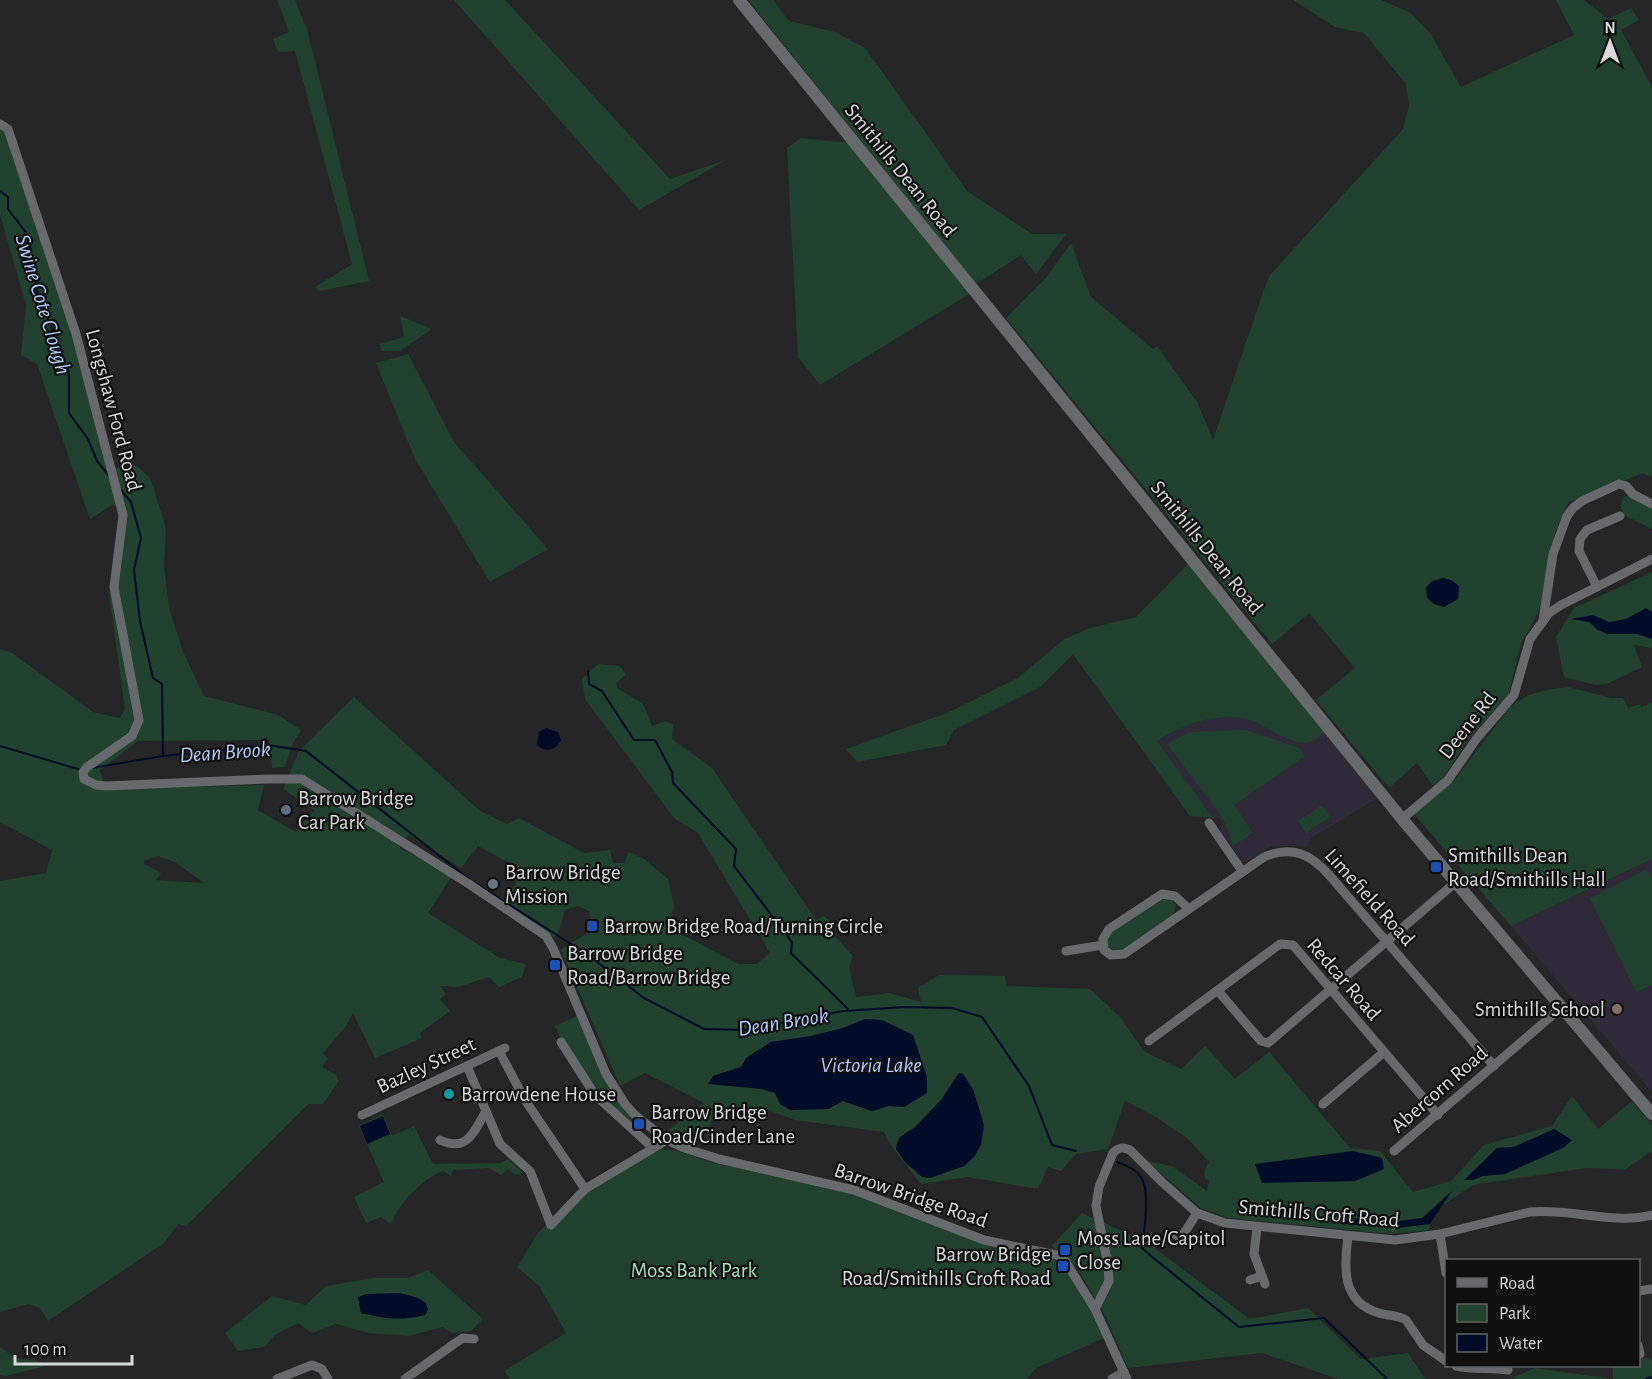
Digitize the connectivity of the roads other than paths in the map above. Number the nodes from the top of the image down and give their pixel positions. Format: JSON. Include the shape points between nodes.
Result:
{"nodes":[{"id":1,"x":739,"y":0,"type":"edge"},
{"id":2,"x":0,"y":124,"type":"edge"},
{"id":3,"x":1652,"y":504,"type":"edge"},
{"id":4,"x":1620,"y":516,"type":"dead end"},
{"id":5,"x":1652,"y":559,"type":"edge"},
{"id":6,"x":1597,"y":587,"type":"junction"},
{"id":7,"x":1543,"y":620,"type":"junction"},
{"id":8,"x":139,"y":717,"type":"joint"},
{"id":9,"x":1402,"y":819,"type":"junction"},
{"id":10,"x":1209,"y":823,"type":"dead end"},
{"id":11,"x":1242,"y":871,"type":"junction"},
{"id":12,"x":1456,"y":882,"type":"junction"},
{"id":13,"x":1188,"y":908,"type":"junction"},
{"id":14,"x":1386,"y":941,"type":"junction"},
{"id":15,"x":1102,"y":945,"type":"junction"},
{"id":16,"x":1066,"y":950,"type":"dead end"},
{"id":17,"x":1331,"y":989,"type":"junction"},
{"id":18,"x":1218,"y":991,"type":"junction"},
{"id":19,"x":1562,"y":1007,"type":"junction"},
{"id":20,"x":1149,"y":1041,"type":"dead end"},
{"id":21,"x":561,"y":1042,"type":"dead end"},
{"id":22,"x":1383,"y":1053,"type":"junction"},
{"id":23,"x":467,"y":1066,"type":"junction"},
{"id":24,"x":1494,"y":1066,"type":"junction"},
{"id":25,"x":1323,"y":1104,"type":"dead end"},
{"id":26,"x":486,"y":1111,"type":"junction"},
{"id":27,"x":362,"y":1114,"type":"dead end"},
{"id":28,"x":1652,"y":1114,"type":"edge"},
{"id":29,"x":1438,"y":1115,"type":"junction"},
{"id":30,"x":440,"y":1140,"type":"dead end"},
{"id":31,"x":667,"y":1140,"type":"junction"},
{"id":32,"x":653,"y":1149,"type":"junction"},
{"id":33,"x":1394,"y":1151,"type":"dead end"},
{"id":34,"x":585,"y":1188,"type":"junction"},
{"id":35,"x":1197,"y":1213,"type":"junction"},
{"id":36,"x":1652,"y":1215,"type":"edge"},
{"id":37,"x":1257,"y":1228,"type":"junction"},
{"id":38,"x":1440,"y":1234,"type":"junction"},
{"id":39,"x":1348,"y":1237,"type":"junction"},
{"id":40,"x":1181,"y":1238,"type":"dead end"},
{"id":41,"x":1445,"y":1266,"type":"edge"},
{"id":42,"x":1250,"y":1280,"type":"dead end"},
{"id":43,"x":1095,"y":1310,"type":"junction"},
{"id":44,"x":474,"y":1339,"type":"dead end"},
{"id":45,"x":1445,"y":1360,"type":"edge"},
{"id":46,"x":1472,"y":1367,"type":"edge"},
{"id":47,"x":1504,"y":1371,"type":"dead end"},
{"id":48,"x":1126,"y":1375,"type":"edge"},
{"id":49,"x":277,"y":1379,"type":"edge"},
{"id":50,"x":328,"y":1379,"type":"edge"},
{"id":51,"x":405,"y":1379,"type":"edge"},
{"id":52,"x":1112,"y":1379,"type":"edge"}],
"edges":[{"from":1,"to":9,"type":"street","name":"Smithills Dean Road"},
{"from":2,"to":8,"type":"street","name":"Longshaw Ford Road","via":[[8,129],[76,334],[123,515],[114,587]]},
{"from":3,"to":7,"type":"street","via":[[1633,494],[1629,484],[1619,484],[1573,508],[1553,554]]},
{"from":4,"to":6,"type":"street","via":[[1587,530],[1580,539],[1579,551]]},
{"from":5,"to":6,"type":"street","name":"Deene Rd"},
{"from":6,"to":7,"type":"street","name":"Deene Rd","via":[[1553,609]]},
{"from":7,"to":9,"type":"street","name":"Deene Rd","via":[[1527,645],[1514,695],[1448,780]]},
{"from":8,"to":31,"type":"street","name":"Barrow Bridge Road","via":[[132,735],[87,767],[84,778],[106,786],[302,779],[546,936],[606,1074],[636,1116]]},
{"from":9,"to":12,"type":"street","name":"Smithills Dean Road"},
{"from":10,"to":11,"type":"street"},
{"from":11,"to":13,"type":"street","name":"Limefield Road"},
{"from":11,"to":14,"type":"street","name":"Limefield Road","via":[[1275,852],[1295,852],[1312,858]]},
{"from":12,"to":14,"type":"street"},
{"from":12,"to":19,"type":"street","name":"Smithills Dean Road"},
{"from":13,"to":15,"type":"street","name":"Limefield Road","via":[[1124,954],[1111,955]]},
{"from":13,"to":15,"type":"street","via":[[1175,896],[1162,894],[1109,929]]},
{"from":14,"to":17,"type":"street"},
{"from":14,"to":24,"type":"street","name":"Limefield Road"},
{"from":15,"to":16,"type":"street","name":"Limefield Road"},
{"from":17,"to":18,"type":"street","name":"Redcar Road","via":[[1293,945],[1284,943]]},
{"from":17,"to":18,"type":"street","via":[[1268,1042],[1261,1041]]},
{"from":17,"to":22,"type":"street","name":"Redcar Road"},
{"from":18,"to":20,"type":"street","name":"Redcar Road"},
{"from":19,"to":24,"type":"street","name":"Abercorn Road"},
{"from":19,"to":28,"type":"street","name":"Smithills Dean Road"},
{"from":21,"to":32,"type":"street","via":[[595,1095]]},
{"from":22,"to":25,"type":"street"},
{"from":22,"to":29,"type":"street","name":"Redcar Road"},
{"from":23,"to":26,"type":"street"},
{"from":23,"to":27,"type":"street","name":"Bazley Street"},
{"from":23,"to":34,"type":"street","name":"Bazley Street","via":[[502,1050],[525,1100]]},
{"from":24,"to":29,"type":"street","name":"Abercorn Road"},
{"from":26,"to":30,"type":"street","via":[[467,1140],[455,1145]]},
{"from":26,"to":34,"type":"street","via":[[500,1144],[530,1171],[551,1225]]},
{"from":29,"to":33,"type":"street","name":"Abercorn Road"},
{"from":31,"to":32,"type":"street"},
{"from":31,"to":43,"type":"street","name":"Barrow Bridge Road","via":[[719,1159],[854,1190],[984,1240],[1057,1255],[1064,1259]]},
{"from":32,"to":34,"type":"street"},
{"from":35,"to":37,"type":"street","name":"Smithills Croft Road"},
{"from":35,"to":40,"type":"street"},
{"from":35,"to":43,"type":"street","name":"Smithills Croft Road","via":[[1130,1150],[1118,1149],[1113,1153],[1096,1206],[1109,1281]]},
{"from":36,"to":38,"type":"street","name":"Smithills Croft Road","via":[[1628,1219],[1530,1212]]},
{"from":37,"to":39,"type":"street","name":"Smithills Croft Road"},
{"from":37,"to":42,"type":"street","via":[[1254,1254],[1264,1280]]},
{"from":38,"to":39,"type":"street","name":"Smithills Croft Road","via":[[1395,1240]]},
{"from":38,"to":41,"type":"street"},
{"from":39,"to":45,"type":"street","via":[[1346,1276],[1354,1296],[1371,1310],[1407,1320],[1423,1345]]},
{"from":43,"to":48,"type":"street","name":"Barrow Bridge Road"},
{"from":44,"to":51,"type":"street","via":[[463,1338]]},
{"from":46,"to":47,"type":"street"},
{"from":48,"to":52,"type":"street"},
{"from":49,"to":50,"type":"street","via":[[312,1365]]}]}
